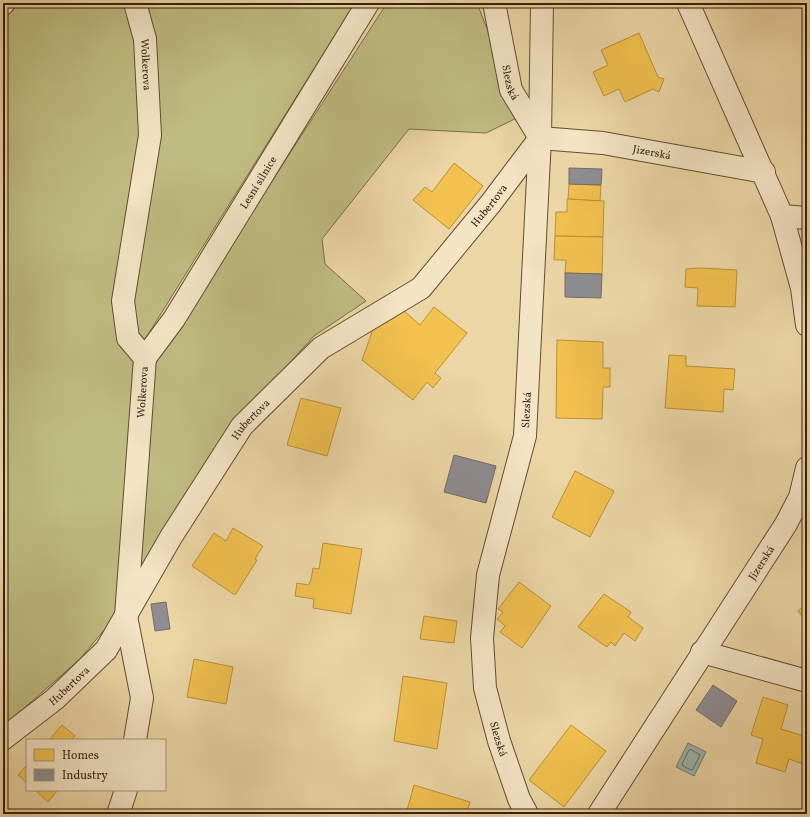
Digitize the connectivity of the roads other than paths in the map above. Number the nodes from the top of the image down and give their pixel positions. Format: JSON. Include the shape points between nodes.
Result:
{"nodes":[{"id":1,"x":135,"y":3,"type":"edge"},
{"id":2,"x":368,"y":3,"type":"edge"},
{"id":3,"x":494,"y":3,"type":"edge"},
{"id":4,"x":542,"y":3,"type":"edge"},
{"id":5,"x":688,"y":3,"type":"edge"},
{"id":6,"x":540,"y":138,"type":"junction"},
{"id":7,"x":764,"y":172,"type":"junction"},
{"id":8,"x":782,"y":216,"type":"junction"},
{"id":9,"x":807,"y":218,"type":"edge"},
{"id":10,"x":807,"y":325,"type":"edge"},
{"id":11,"x":145,"y":358,"type":"junction"},
{"id":12,"x":807,"y":468,"type":"edge"},
{"id":13,"x":126,"y":616,"type":"junction"},
{"id":14,"x":702,"y":652,"type":"junction"},
{"id":15,"x":807,"y":681,"type":"edge"},
{"id":16,"x":3,"y":739,"type":"edge"},
{"id":17,"x":135,"y":739,"type":"edge"},
{"id":18,"x":126,"y":791,"type":"edge"},
{"id":19,"x":118,"y":814,"type":"edge"},
{"id":20,"x":527,"y":814,"type":"edge"},
{"id":21,"x":599,"y":814,"type":"edge"}],
"edges":[{"from":1,"to":11,"type":"street","name":"Wolkerova","via":[[145,39],[150,135],[123,301],[128,338]]},
{"from":2,"to":11,"type":"street","name":"Lesní silnice","via":[[174,319]]},
{"from":3,"to":6,"type":"street","name":"Slezská","via":[[511,90]]},
{"from":4,"to":6,"type":"street"},
{"from":5,"to":7,"type":"street"},
{"from":6,"to":7,"type":"street","name":"Jizerská","via":[[603,143]]},
{"from":6,"to":13,"type":"street","name":"Hubertova","via":[[491,203],[421,288],[321,348],[242,426],[171,537]]},
{"from":6,"to":20,"type":"street","name":"Slezská","via":[[525,436],[488,575],[482,638],[485,688],[499,741],[519,799]]},
{"from":7,"to":8,"type":"street"},
{"from":8,"to":9,"type":"street"},
{"from":8,"to":10,"type":"street","via":[[802,288]]},
{"from":11,"to":13,"type":"street","name":"Wolkerova"},
{"from":12,"to":14,"type":"street","name":"Jizerská","via":[[800,497],[786,524]]},
{"from":13,"to":16,"type":"street","name":"Hubertova","via":[[106,650],[55,699]]},
{"from":13,"to":17,"type":"street","name":"Wolkerova","via":[[142,698]]},
{"from":14,"to":15,"type":"street"},
{"from":14,"to":21,"type":"street","name":"Jizerská"},
{"from":18,"to":19,"type":"street"}]}
